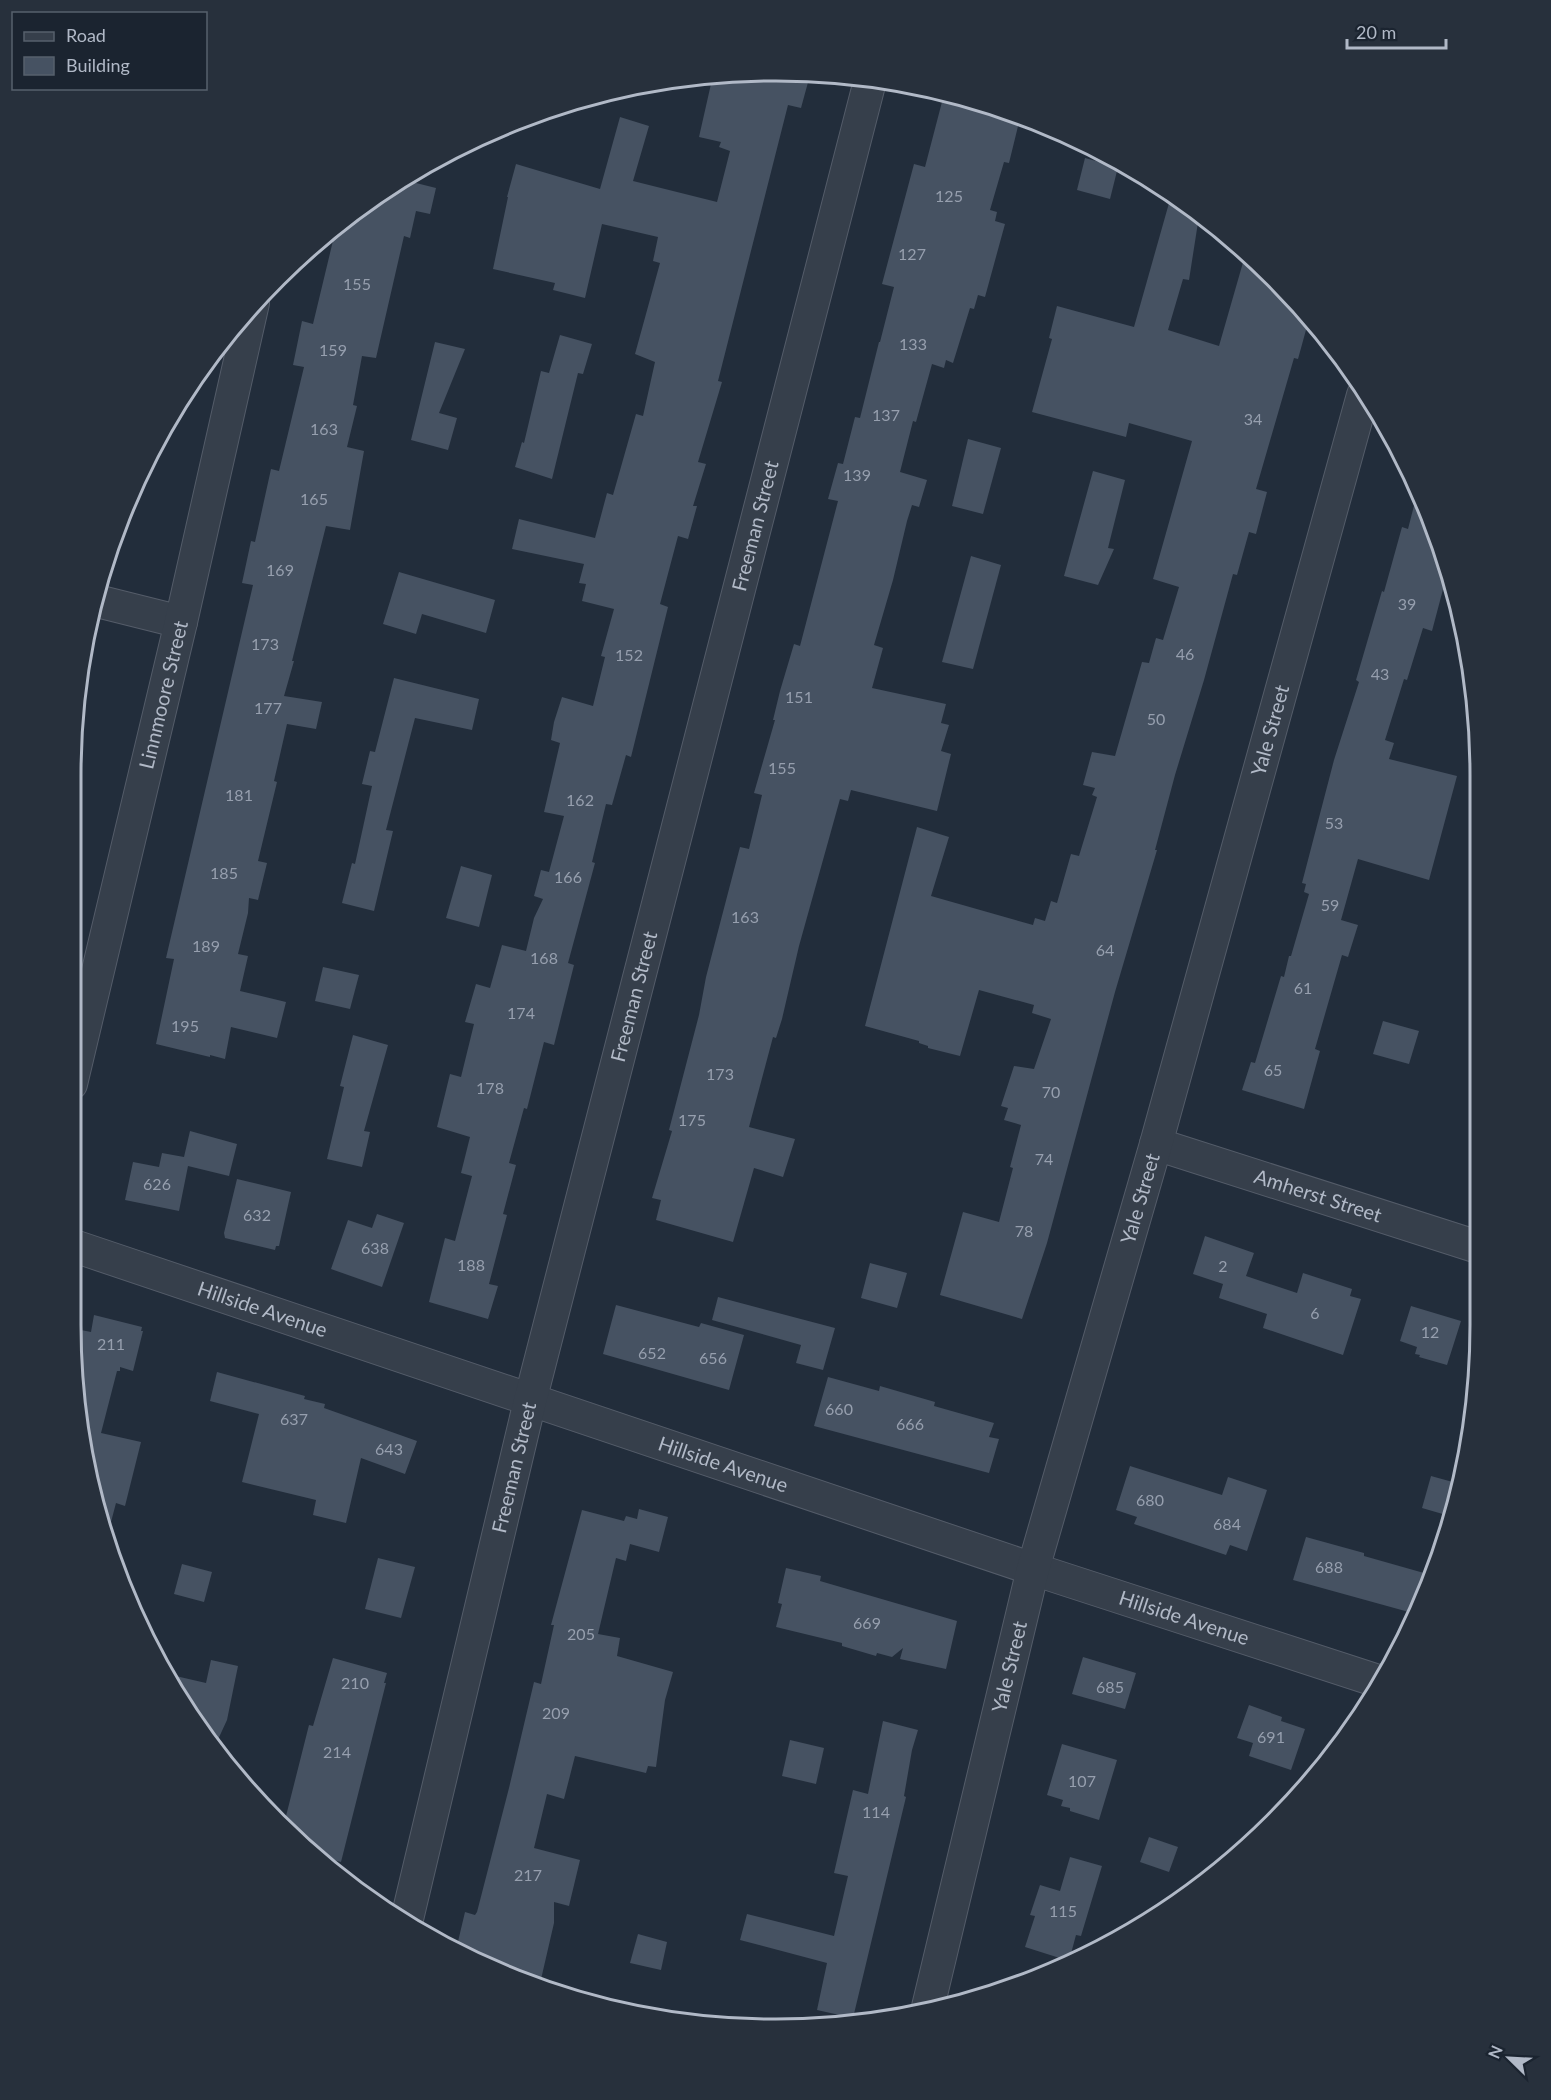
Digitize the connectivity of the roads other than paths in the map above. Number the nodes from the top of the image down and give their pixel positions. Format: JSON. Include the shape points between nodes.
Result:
{"nodes":[{"id":1,"x":868,"y":87,"type":"edge"},
{"id":2,"x":248,"y":324,"type":"edge"},
{"id":3,"x":1361,"y":402,"type":"edge"},
{"id":4,"x":103,"y":603,"type":"edge"},
{"id":5,"x":181,"y":622,"type":"junction"},
{"id":6,"x":81,"y":1042,"type":"edge"},
{"id":7,"x":1156,"y":1144,"type":"junction"},
{"id":8,"x":1470,"y":1244,"type":"edge"},
{"id":9,"x":81,"y":1248,"type":"edge"},
{"id":10,"x":530,"y":1401,"type":"junction"},
{"id":11,"x":1034,"y":1569,"type":"junction"},
{"id":12,"x":1372,"y":1679,"type":"edge"},
{"id":13,"x":408,"y":1914,"type":"edge"},
{"id":14,"x":929,"y":2001,"type":"edge"}],
"edges":[{"from":1,"to":10,"type":"street","name":"Freeman Street"},
{"from":2,"to":5,"type":"street","name":"Linnmoore Street"},
{"from":3,"to":7,"type":"street","name":"Yale Street"},
{"from":4,"to":5,"type":"street"},
{"from":5,"to":6,"type":"street","name":"Linnmoore Street"},
{"from":7,"to":8,"type":"street","name":"Amherst Street"},
{"from":7,"to":11,"type":"street","name":"Yale Street"},
{"from":9,"to":10,"type":"street","name":"Hillside Avenue"},
{"from":10,"to":11,"type":"street","name":"Hillside Avenue"},
{"from":10,"to":13,"type":"street","name":"Freeman Street"},
{"from":11,"to":12,"type":"street","name":"Hillside Avenue"},
{"from":11,"to":14,"type":"street","name":"Yale Street"}]}
